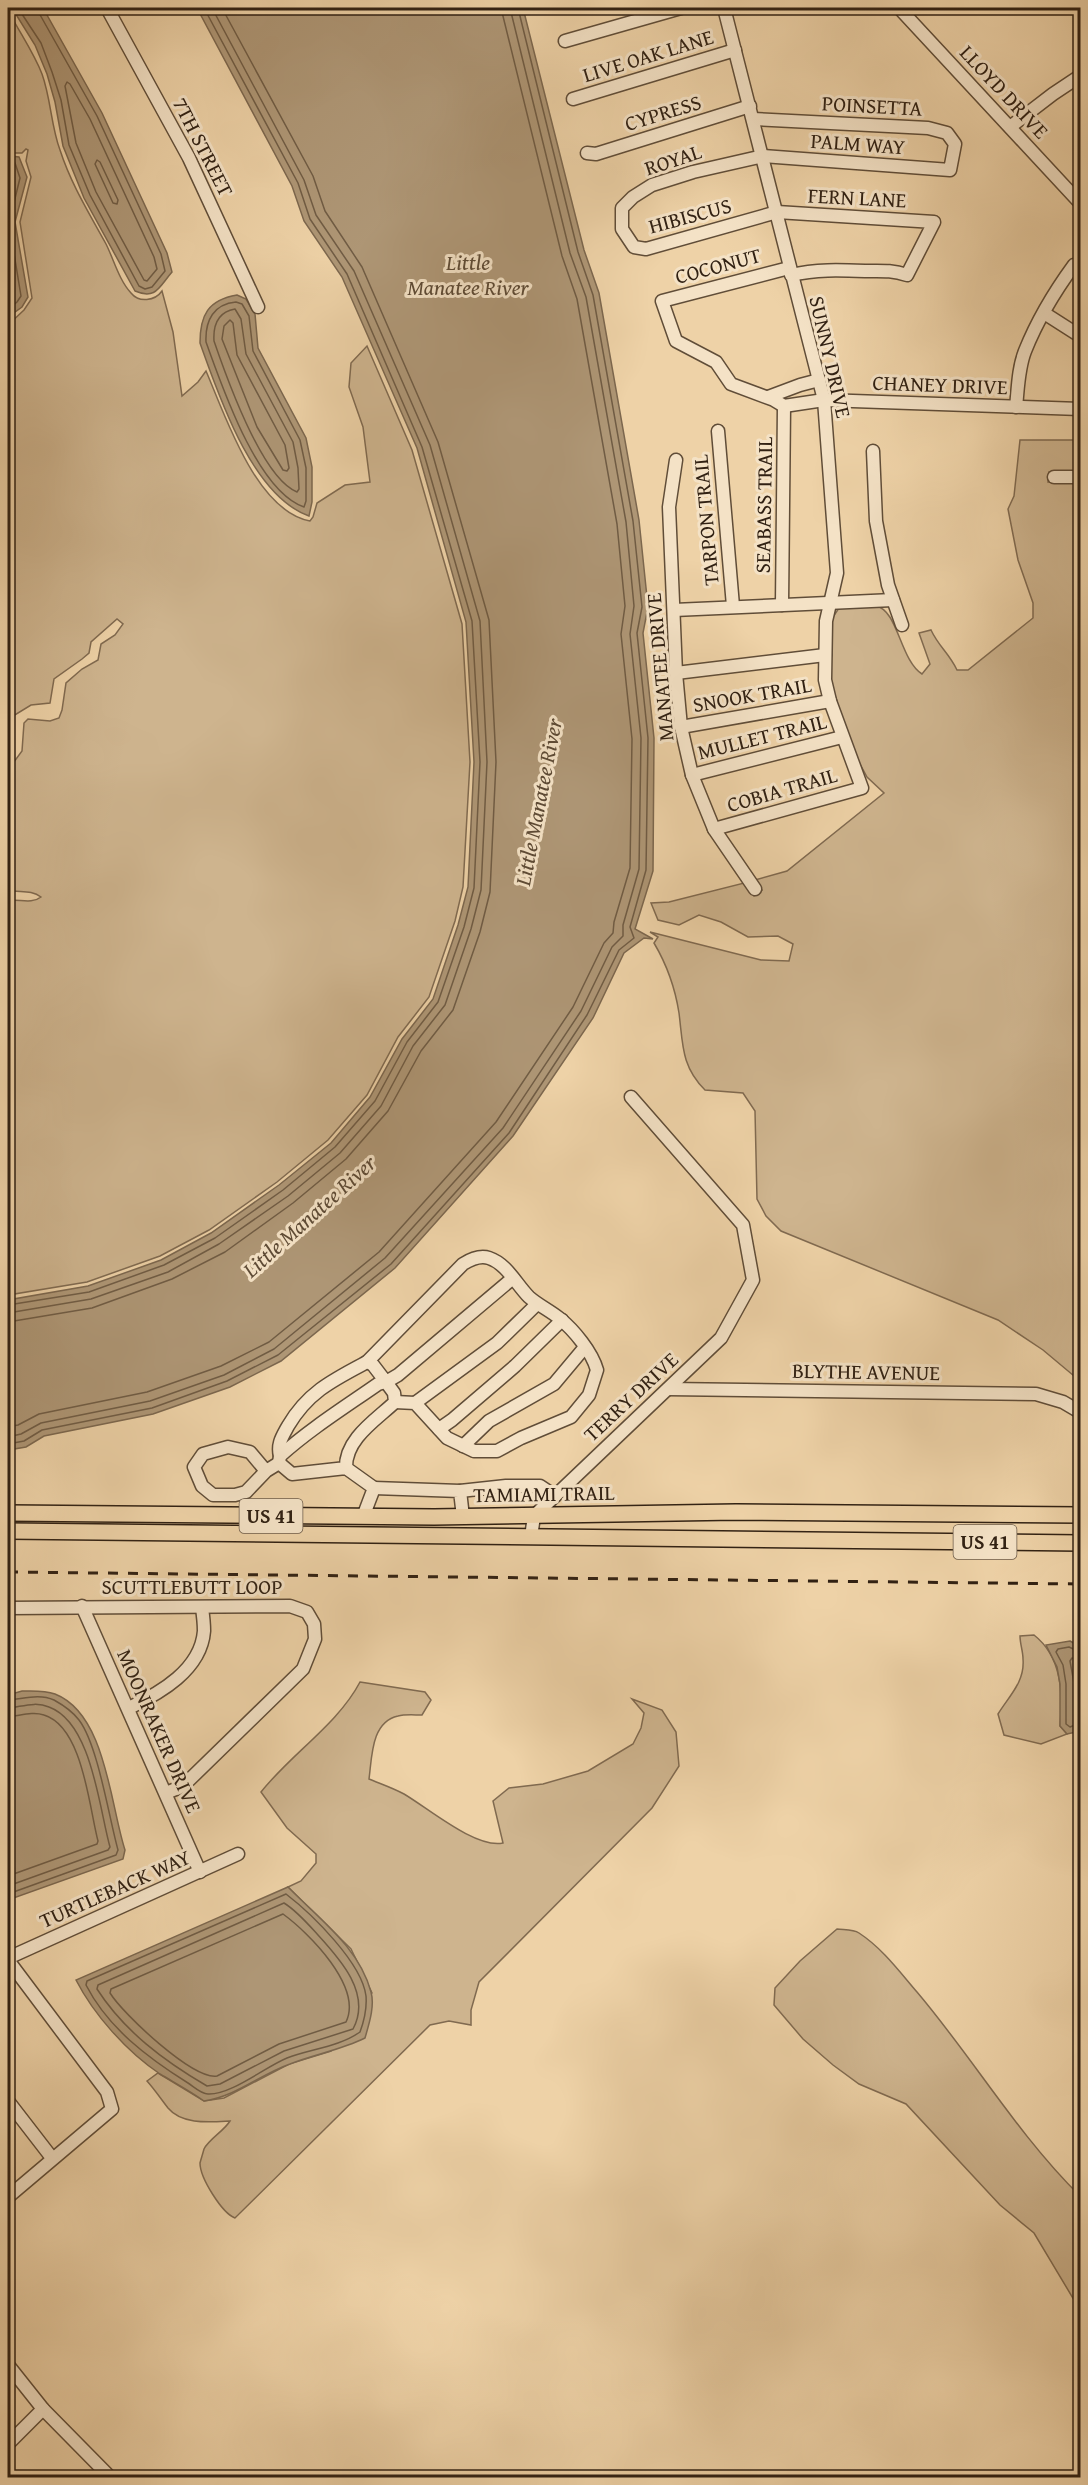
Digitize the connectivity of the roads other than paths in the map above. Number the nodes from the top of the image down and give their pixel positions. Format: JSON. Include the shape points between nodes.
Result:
{"nodes":[{"id":1,"x":107,"y":8,"type":"edge"},
{"id":2,"x":681,"y":8,"type":"edge"},
{"id":3,"x":724,"y":8,"type":"edge"},
{"id":4,"x":898,"y":8,"type":"edge"},
{"id":5,"x":1077,"y":8,"type":"edge"},
{"id":6,"x":1080,"y":11,"type":"edge"},
{"id":7,"x":565,"y":41,"type":"dead end"},
{"id":8,"x":735,"y":50,"type":"junction"},
{"id":9,"x":1080,"y":76,"type":"edge"},
{"id":10,"x":573,"y":99,"type":"dead end"},
{"id":11,"x":750,"y":106,"type":"junction"},
{"id":12,"x":753,"y":119,"type":"junction"},
{"id":13,"x":1010,"y":127,"type":"junction"},
{"id":14,"x":587,"y":153,"type":"dead end"},
{"id":15,"x":763,"y":156,"type":"junction"},
{"id":16,"x":950,"y":170,"type":"joint"},
{"id":17,"x":1080,"y":203,"type":"edge"},
{"id":18,"x":777,"y":212,"type":"junction"},
{"id":19,"x":622,"y":229,"type":"joint"},
{"id":20,"x":1077,"y":269,"type":"edge"},
{"id":21,"x":790,"y":271,"type":"junction"},
{"id":22,"x":258,"y":307,"type":"dead end"},
{"id":23,"x":1044,"y":313,"type":"junction"},
{"id":24,"x":1080,"y":336,"type":"edge"},
{"id":25,"x":819,"y":380,"type":"junction"},
{"id":26,"x":768,"y":397,"type":"junction"},
{"id":27,"x":824,"y":400,"type":"junction"},
{"id":28,"x":784,"y":406,"type":"junction"},
{"id":29,"x":1016,"y":407,"type":"junction"},
{"id":30,"x":1080,"y":409,"type":"edge"},
{"id":31,"x":718,"y":431,"type":"dead end"},
{"id":32,"x":873,"y":451,"type":"dead end"},
{"id":33,"x":676,"y":460,"type":"dead end"},
{"id":34,"x":1054,"y":477,"type":"dead end"},
{"id":35,"x":1080,"y":477,"type":"edge"},
{"id":36,"x":893,"y":600,"type":"junction"},
{"id":37,"x":830,"y":603,"type":"junction"},
{"id":38,"x":782,"y":605,"type":"junction"},
{"id":39,"x":733,"y":606,"type":"junction"},
{"id":40,"x":674,"y":610,"type":"junction"},
{"id":41,"x":902,"y":625,"type":"dead end"},
{"id":42,"x":825,"y":655,"type":"junction"},
{"id":43,"x":676,"y":673,"type":"junction"},
{"id":44,"x":830,"y":701,"type":"junction"},
{"id":45,"x":681,"y":727,"type":"junction"},
{"id":46,"x":842,"y":737,"type":"junction"},
{"id":47,"x":692,"y":775,"type":"junction"},
{"id":48,"x":862,"y":788,"type":"joint"},
{"id":49,"x":714,"y":829,"type":"junction"},
{"id":50,"x":755,"y":889,"type":"dead end"},
{"id":51,"x":631,"y":1097,"type":"dead end"},
{"id":52,"x":513,"y":1278,"type":"junction"},
{"id":53,"x":537,"y":1304,"type":"junction"},
{"id":54,"x":562,"y":1320,"type":"junction"},
{"id":55,"x":585,"y":1347,"type":"junction"},
{"id":56,"x":367,"y":1362,"type":"junction"},
{"id":57,"x":386,"y":1382,"type":"junction"},
{"id":58,"x":668,"y":1389,"type":"junction"},
{"id":59,"x":395,"y":1402,"type":"junction"},
{"id":60,"x":415,"y":1403,"type":"junction"},
{"id":61,"x":1080,"y":1412,"type":"edge"},
{"id":62,"x":439,"y":1429,"type":"junction"},
{"id":63,"x":463,"y":1446,"type":"junction"},
{"id":64,"x":280,"y":1460,"type":"junction"},
{"id":65,"x":346,"y":1468,"type":"junction"},
{"id":66,"x":266,"y":1471,"type":"junction"},
{"id":67,"x":374,"y":1488,"type":"junction"},
{"id":68,"x":460,"y":1491,"type":"junction"},
{"id":69,"x":555,"y":1496,"type":"junction"},
{"id":70,"x":8,"y":1513,"type":"edge"},
{"id":71,"x":1080,"y":1515,"type":"edge"},
{"id":72,"x":363,"y":1516,"type":"junction"},
{"id":73,"x":534,"y":1516,"type":"junction"},
{"id":74,"x":463,"y":1517,"type":"junction"},
{"id":75,"x":8,"y":1531,"type":"edge"},
{"id":76,"x":531,"y":1536,"type":"junction"},
{"id":77,"x":1080,"y":1543,"type":"edge"},
{"id":78,"x":82,"y":1606,"type":"junction"},
{"id":79,"x":8,"y":1608,"type":"edge"},
{"id":80,"x":202,"y":1608,"type":"junction"},
{"id":81,"x":129,"y":1708,"type":"junction"},
{"id":82,"x":166,"y":1793,"type":"junction"},
{"id":83,"x":238,"y":1854,"type":"dead end"},
{"id":84,"x":200,"y":1872,"type":"junction"},
{"id":85,"x":8,"y":1959,"type":"edge"},
{"id":86,"x":8,"y":2101,"type":"edge"},
{"id":87,"x":52,"y":2158,"type":"junction"},
{"id":88,"x":8,"y":2197,"type":"edge"},
{"id":89,"x":8,"y":2365,"type":"edge"},
{"id":90,"x":43,"y":2409,"type":"junction"},
{"id":91,"x":8,"y":2444,"type":"edge"},
{"id":92,"x":111,"y":2478,"type":"edge"}],
"edges":[{"from":1,"to":22,"type":"street","name":"7TH STREET","via":[[189,158]]},
{"from":2,"to":7,"type":"street"},
{"from":3,"to":8,"type":"street","name":"SUNNY DRIVE"},
{"from":4,"to":13,"type":"street","name":"LLOYD DRIVE"},
{"from":5,"to":6,"type":"street"},
{"from":8,"to":10,"type":"street","name":"LIVE OAK LANE"},
{"from":8,"to":11,"type":"street","name":"SUNNY DRIVE"},
{"from":9,"to":13,"type":"street"},
{"from":11,"to":12,"type":"street","name":"SUNNY DRIVE"},
{"from":11,"to":14,"type":"street","name":"CYPRESS","via":[[596,154]]},
{"from":12,"to":15,"type":"street","name":"SUNNY DRIVE"},
{"from":12,"to":16,"type":"street","name":"POINSETTA","via":[[928,128],[947,133],[955,144]]},
{"from":13,"to":17,"type":"street","name":"LLOYD DRIVE"},
{"from":15,"to":16,"type":"street","name":"PALM WAY"},
{"from":15,"to":18,"type":"street","name":"SUNNY DRIVE"},
{"from":15,"to":19,"type":"street","name":"ROYAL","via":[[652,185],[622,208]]},
{"from":18,"to":19,"type":"street","name":"HIBISCUS","via":[[646,249],[634,247]]},
{"from":18,"to":21,"type":"street","name":"SUNNY DRIVE"},
{"from":18,"to":21,"type":"street","name":"FERN LANE","via":[[934,222],[907,275],[886,269]]},
{"from":20,"to":23,"type":"street","via":[[1060,284]]},
{"from":21,"to":25,"type":"street","name":"SUNNY DRIVE"},
{"from":21,"to":26,"type":"street","name":"COCONUT","via":[[662,302],[676,341],[716,362],[731,384]]},
{"from":23,"to":24,"type":"street"},
{"from":23,"to":29,"type":"street","via":[[1025,352]]},
{"from":25,"to":26,"type":"street"},
{"from":25,"to":27,"type":"street","name":"SUNNY DRIVE"},
{"from":26,"to":28,"type":"street"},
{"from":27,"to":28,"type":"street","name":"CHANEY DRIVE"},
{"from":27,"to":29,"type":"street","name":"CHANEY DRIVE"},
{"from":27,"to":37,"type":"street","name":"SUNNY DRIVE","via":[[837,573]]},
{"from":28,"to":38,"type":"street","name":"SEABASS TRAIL"},
{"from":29,"to":30,"type":"street","name":"CHANEY DRIVE"},
{"from":31,"to":39,"type":"street","name":"TARPON TRAIL"},
{"from":32,"to":36,"type":"street","via":[[876,521]]},
{"from":33,"to":40,"type":"street","name":"MANATEE DRIVE","via":[[669,507]]},
{"from":34,"to":35,"type":"street"},
{"from":36,"to":37,"type":"street"},
{"from":36,"to":41,"type":"street"},
{"from":37,"to":38,"type":"street"},
{"from":37,"to":42,"type":"street","name":"SUNNY DRIVE"},
{"from":38,"to":39,"type":"street"},
{"from":39,"to":40,"type":"street"},
{"from":40,"to":43,"type":"street","name":"MANATEE DRIVE"},
{"from":42,"to":43,"type":"street"},
{"from":42,"to":44,"type":"street","name":"SUNNY DRIVE"},
{"from":43,"to":45,"type":"street","name":"MANATEE DRIVE"},
{"from":44,"to":45,"type":"street","name":"SNOOK TRAIL"},
{"from":44,"to":46,"type":"street","name":"SUNNY DRIVE"},
{"from":45,"to":47,"type":"street","name":"MANATEE DRIVE"},
{"from":46,"to":47,"type":"street","name":"MULLET TRAIL"},
{"from":46,"to":48,"type":"street","name":"SUNNY DRIVE"},
{"from":47,"to":49,"type":"street","name":"MANATEE DRIVE"},
{"from":48,"to":49,"type":"street","name":"COBIA TRAIL"},
{"from":49,"to":50,"type":"street","name":"MANATEE DRIVE"},
{"from":51,"to":58,"type":"street","name":"TERRY DRIVE","via":[[743,1225],[753,1280],[721,1338]]},
{"from":52,"to":53,"type":"street"},
{"from":52,"to":56,"type":"street","via":[[487,1257],[471,1258]]},
{"from":52,"to":57,"type":"street"},
{"from":53,"to":54,"type":"street"},
{"from":53,"to":60,"type":"street","via":[[497,1343]]},
{"from":54,"to":55,"type":"street"},
{"from":54,"to":62,"type":"street","via":[[515,1366]]},
{"from":55,"to":63,"type":"street","via":[[554,1384],[489,1421]]},
{"from":55,"to":63,"type":"street","via":[[597,1370],[589,1395],[571,1417],[497,1451],[480,1452]]},
{"from":56,"to":57,"type":"street"},
{"from":56,"to":64,"type":"street","via":[[309,1396],[281,1439]]},
{"from":57,"to":59,"type":"street"},
{"from":57,"to":64,"type":"street","via":[[331,1416],[296,1442]]},
{"from":58,"to":61,"type":"street","name":"BLYTHE AVENUE","via":[[1036,1394]]},
{"from":58,"to":69,"type":"street","name":"TERRY DRIVE"},
{"from":59,"to":60,"type":"street"},
{"from":59,"to":65,"type":"street","via":[[352,1444]]},
{"from":60,"to":62,"type":"street"},
{"from":62,"to":63,"type":"street"},
{"from":64,"to":65,"type":"street","via":[[292,1474]]},
{"from":64,"to":66,"type":"street"},
{"from":65,"to":67,"type":"street"},
{"from":66,"to":66,"type":"street","via":[[246,1492],[213,1496],[202,1486],[194,1467],[203,1454],[228,1446],[250,1452]]},
{"from":67,"to":68,"type":"street"},
{"from":67,"to":72,"type":"street"},
{"from":68,"to":69,"type":"street","via":[[540,1486]]},
{"from":68,"to":74,"type":"street"},
{"from":69,"to":73,"type":"street","name":"TERRY DRIVE"},
{"from":70,"to":72,"type":"main road","name":"TAMIAMI TRAIL","number":"US 41"},
{"from":71,"to":73,"type":"main road","name":"TAMIAMI TRAIL","number":"US 41","via":[[736,1512]]},
{"from":72,"to":74,"type":"main road","name":"TAMIAMI TRAIL","number":"US 41"},
{"from":73,"to":74,"type":"main road","name":"TAMIAMI TRAIL","number":"US 41"},
{"from":73,"to":76,"type":"street"},
{"from":75,"to":76,"type":"main road","name":"TAMIAMI TRAIL","number":"US 41"},
{"from":76,"to":77,"type":"main road","name":"TAMIAMI TRAIL","number":"US 41"},
{"from":78,"to":79,"type":"street","name":"SCUTTLEBUTT LOOP"},
{"from":78,"to":80,"type":"street","name":"SCUTTLEBUTT LOOP"},
{"from":78,"to":81,"type":"street","name":"MOONRAKER DRIVE"},
{"from":80,"to":81,"type":"street","via":[[204,1632],[190,1667],[156,1694]]},
{"from":80,"to":82,"type":"street","name":"SCUTTLEBUTT LOOP","via":[[290,1606],[307,1612],[314,1624],[315,1639],[303,1669],[183,1786]]},
{"from":81,"to":82,"type":"street","name":"MOONRAKER DRIVE"},
{"from":82,"to":84,"type":"street","name":"MOONRAKER DRIVE"},
{"from":83,"to":84,"type":"street","name":"TURTLEBACK WAY"},
{"from":84,"to":85,"type":"street","name":"TURTLEBACK WAY"},
{"from":85,"to":87,"type":"street","via":[[107,2092],[112,2109]]},
{"from":86,"to":87,"type":"street"},
{"from":87,"to":88,"type":"street"},
{"from":89,"to":90,"type":"street"},
{"from":90,"to":91,"type":"street"},
{"from":90,"to":92,"type":"street"}]}
